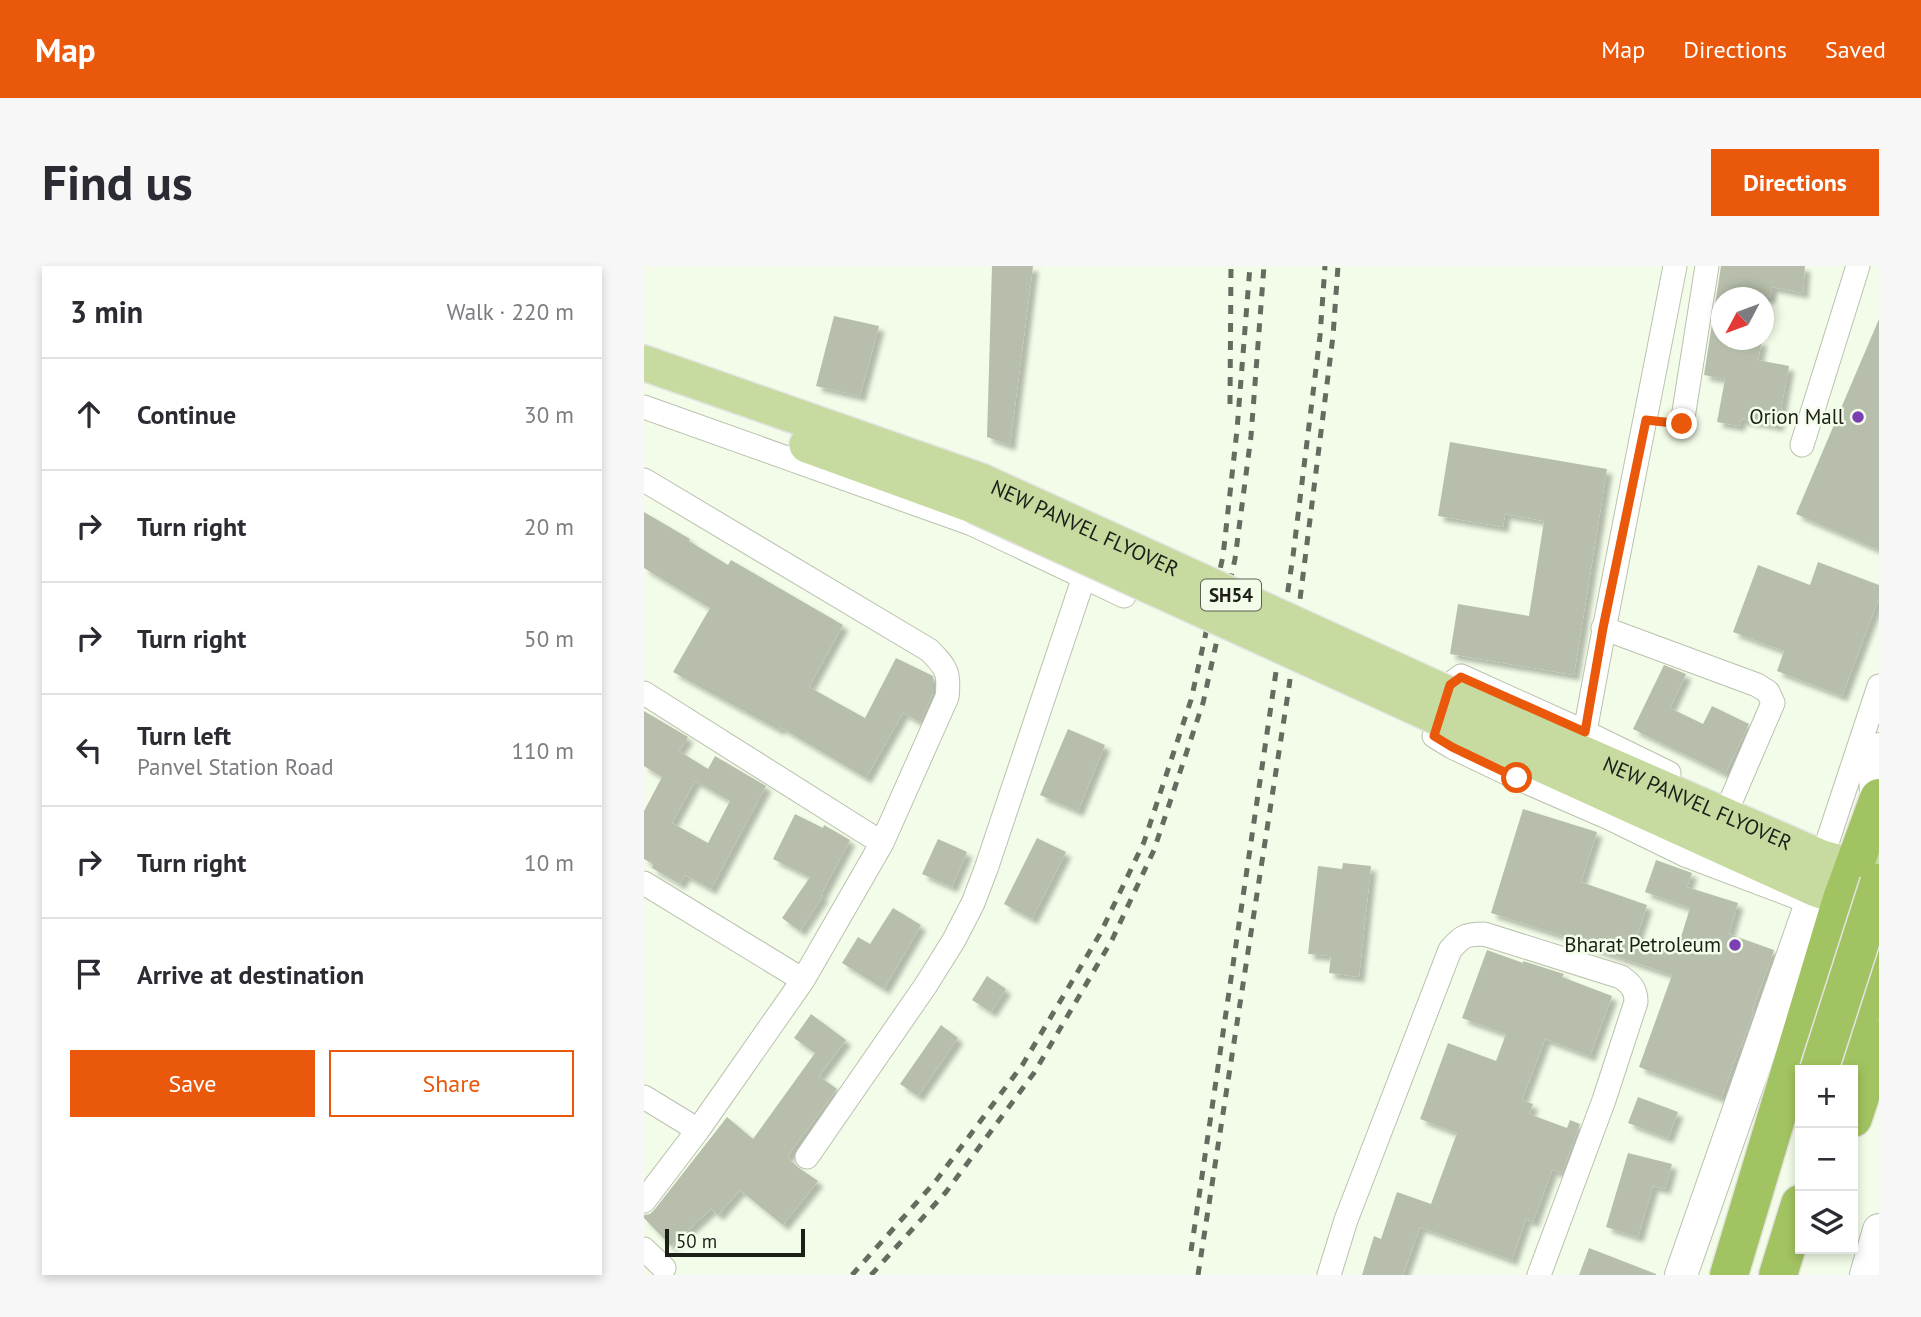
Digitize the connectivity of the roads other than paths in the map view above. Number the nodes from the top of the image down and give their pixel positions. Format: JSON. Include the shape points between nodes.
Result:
{"nodes":[{"id":1,"x":1675,"y":266,"type":"edge"},
{"id":2,"x":1707,"y":266,"type":"edge"},
{"id":3,"x":1858,"y":266,"type":"edge"},
{"id":4,"x":644,"y":363,"type":"edge"},
{"id":5,"x":644,"y":386,"type":"edge"},
{"id":6,"x":644,"y":407,"type":"edge"},
{"id":7,"x":1646,"y":420,"type":"junction"},
{"id":8,"x":1802,"y":445,"type":"dead end"},
{"id":9,"x":644,"y":480,"type":"edge"},
{"id":10,"x":978,"y":494,"type":"junction"},
{"id":11,"x":1084,"y":577,"type":"junction"},
{"id":12,"x":1124,"y":596,"type":"dead end"},
{"id":13,"x":1603,"y":628,"type":"junction"},
{"id":14,"x":1879,"y":686,"type":"edge"},
{"id":15,"x":644,"y":693,"type":"edge"},
{"id":16,"x":1585,"y":732,"type":"junction"},
{"id":17,"x":1879,"y":749,"type":"edge"},
{"id":18,"x":1878,"y":801,"type":"edge"},
{"id":19,"x":1730,"y":803,"type":"junction"},
{"id":20,"x":882,"y":843,"type":"junction"},
{"id":21,"x":1843,"y":878,"type":"edge"},
{"id":22,"x":644,"y":883,"type":"edge"},
{"id":23,"x":1879,"y":911,"type":"edge"},
{"id":24,"x":1879,"y":956,"type":"edge"},
{"id":25,"x":803,"y":979,"type":"junction"},
{"id":26,"x":1879,"y":1041,"type":"edge"},
{"id":27,"x":1820,"y":1065,"type":"edge"},
{"id":28,"x":1845,"y":1065,"type":"edge"},
{"id":29,"x":644,"y":1097,"type":"edge"},
{"id":30,"x":1858,"y":1103,"type":"edge"},
{"id":31,"x":698,"y":1130,"type":"junction"},
{"id":32,"x":1795,"y":1146,"type":"edge"},
{"id":33,"x":807,"y":1157,"type":"dead end"},
{"id":34,"x":644,"y":1201,"type":"edge"},
{"id":35,"x":1795,"y":1221,"type":"edge"},
{"id":36,"x":1879,"y":1230,"type":"edge"},
{"id":37,"x":644,"y":1250,"type":"edge"},
{"id":38,"x":1808,"y":1254,"type":"edge"},
{"id":39,"x":664,"y":1268,"type":"dead end"},
{"id":40,"x":1329,"y":1275,"type":"edge"},
{"id":41,"x":1539,"y":1275,"type":"edge"},
{"id":42,"x":1681,"y":1275,"type":"edge"},
{"id":43,"x":1729,"y":1275,"type":"edge"},
{"id":44,"x":1755,"y":1275,"type":"edge"},
{"id":45,"x":1778,"y":1275,"type":"edge"},
{"id":46,"x":1802,"y":1275,"type":"edge"},
{"id":47,"x":1866,"y":1275,"type":"edge"}],
"edges":[{"from":1,"to":7,"type":"street"},
{"from":2,"to":7,"type":"street","via":[[1688,425]]},
{"from":3,"to":8,"type":"street"},
{"from":4,"to":10,"type":"main road","name":"NEW PANVEL FLYOVER","number":"SH54"},
{"from":5,"to":10,"type":"main road","name":"NEW PANVEL FLYOVER","number":"SH54"},
{"from":6,"to":11,"type":"street","via":[[972,524]]},
{"from":7,"to":13,"type":"street"},
{"from":9,"to":20,"type":"street","via":[[929,650],[943,664],[950,680],[947,697]]},
{"from":10,"to":21,"type":"main road","name":"NEW PANVEL FLYOVER","number":"SH54","bridge":true,"via":[[1475,720]]},
{"from":11,"to":12,"type":"street"},
{"from":11,"to":33,"type":"street","via":[[973,904],[926,985]]},
{"from":13,"to":16,"type":"street"},
{"from":13,"to":19,"type":"street","via":[[1768,692],[1773,703]]},
{"from":14,"to":21,"type":"street"},
{"from":15,"to":20,"type":"street"},
{"from":16,"to":19,"type":"street"},
{"from":16,"to":21,"type":"street","via":[[1461,677],[1450,685],[1434,736],[1685,855]]},
{"from":17,"to":18,"type":"street","via":[[1874,764]]},
{"from":18,"to":21,"type":"highway"},
{"from":19,"to":21,"type":"street"},
{"from":20,"to":25,"type":"street"},
{"from":21,"to":23,"type":"main road","number":"SH54"},
{"from":21,"to":27,"type":"highway","bridge":true},
{"from":21,"to":42,"type":"street"},
{"from":21,"to":43,"type":"highway"},
{"from":22,"to":25,"type":"street"},
{"from":24,"to":28,"type":"highway"},
{"from":25,"to":31,"type":"street"},
{"from":26,"to":30,"type":"highway"},
{"from":29,"to":31,"type":"street"},
{"from":31,"to":34,"type":"street"},
{"from":32,"to":44,"type":"highway"},
{"from":35,"to":45,"type":"highway"},
{"from":36,"to":47,"type":"street"},
{"from":37,"to":39,"type":"street"},
{"from":38,"to":46,"type":"highway"},
{"from":40,"to":41,"type":"street","via":[[1450,950],[1468,934],[1484,934],[1621,977],[1636,993],[1604,1100]]}]}
